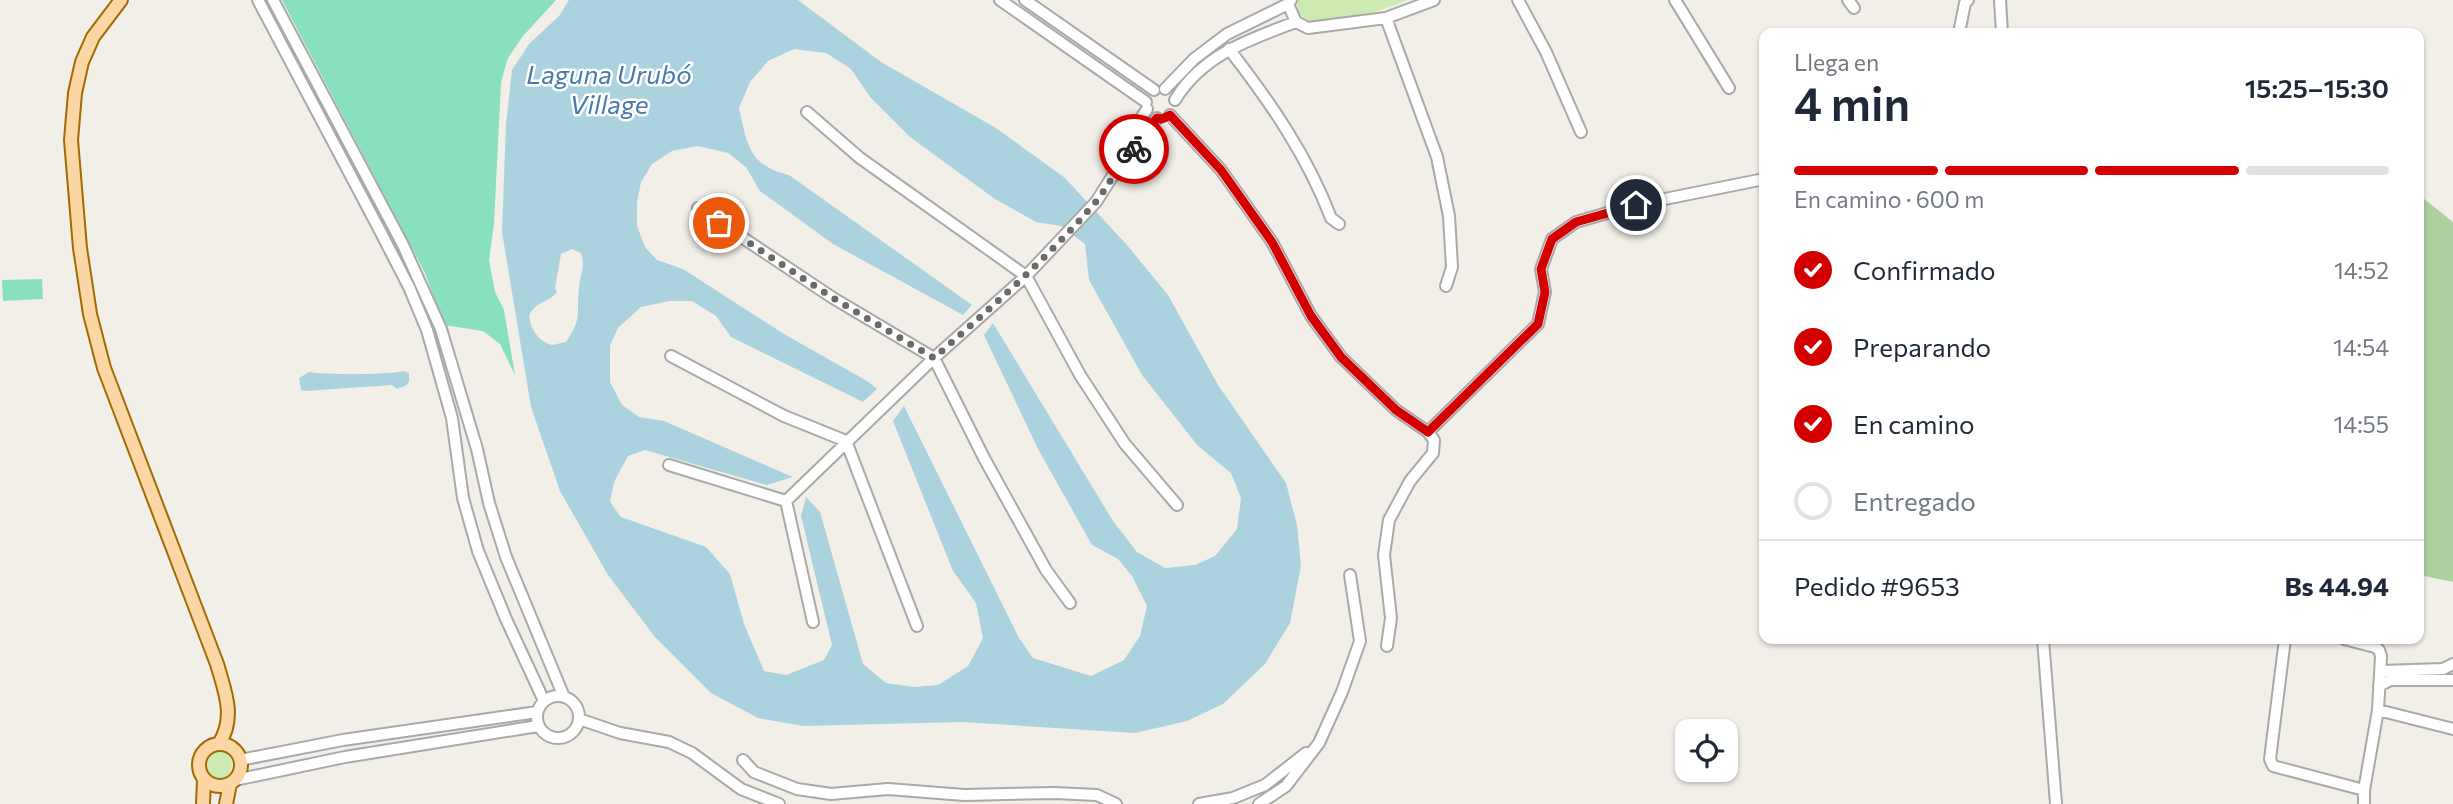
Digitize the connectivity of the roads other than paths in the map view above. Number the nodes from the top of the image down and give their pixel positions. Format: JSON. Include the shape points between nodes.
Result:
{"nodes":[{"id":1,"x":121,"y":0,"type":"edge"},
{"id":2,"x":258,"y":0,"type":"edge"},
{"id":3,"x":273,"y":0,"type":"edge"},
{"id":4,"x":1000,"y":0,"type":"edge"},
{"id":5,"x":1025,"y":0,"type":"edge"},
{"id":6,"x":1434,"y":0,"type":"edge"},
{"id":7,"x":1518,"y":0,"type":"edge"},
{"id":8,"x":1675,"y":0,"type":"edge"},
{"id":9,"x":1968,"y":0,"type":"edge"},
{"id":10,"x":2000,"y":0,"type":"edge"},
{"id":11,"x":1290,"y":2,"type":"edge"},
{"id":12,"x":1386,"y":18,"type":"junction"},
{"id":13,"x":1296,"y":22,"type":"junction"},
{"id":14,"x":1960,"y":28,"type":"edge"},
{"id":15,"x":2002,"y":28,"type":"edge"},
{"id":16,"x":1229,"y":49,"type":"junction"},
{"id":17,"x":1729,"y":88,"type":"dead end"},
{"id":18,"x":1159,"y":90,"type":"junction"},
{"id":19,"x":1175,"y":100,"type":"junction"},
{"id":20,"x":1147,"y":106,"type":"junction"},
{"id":21,"x":807,"y":112,"type":"dead end"},
{"id":22,"x":1170,"y":115,"type":"junction"},
{"id":23,"x":1157,"y":118,"type":"junction"},
{"id":24,"x":1581,"y":132,"type":"dead end"},
{"id":25,"x":1124,"y":158,"type":"junction"},
{"id":26,"x":1759,"y":180,"type":"edge"},
{"id":27,"x":698,"y":208,"type":"dead end"},
{"id":28,"x":390,"y":221,"type":"junction"},
{"id":29,"x":1339,"y":224,"type":"dead end"},
{"id":30,"x":378,"y":227,"type":"junction"},
{"id":31,"x":1026,"y":276,"type":"junction"},
{"id":32,"x":1446,"y":286,"type":"dead end"},
{"id":33,"x":671,"y":356,"type":"dead end"},
{"id":34,"x":934,"y":358,"type":"junction"},
{"id":35,"x":1428,"y":432,"type":"junction"},
{"id":36,"x":846,"y":441,"type":"junction"},
{"id":37,"x":669,"y":464,"type":"dead end"},
{"id":38,"x":786,"y":501,"type":"junction"},
{"id":39,"x":1177,"y":505,"type":"dead end"},
{"id":40,"x":1350,"y":575,"type":"dead end"},
{"id":41,"x":1070,"y":603,"type":"dead end"},
{"id":42,"x":813,"y":622,"type":"dead end"},
{"id":43,"x":917,"y":625,"type":"dead end"},
{"id":44,"x":2043,"y":644,"type":"edge"},
{"id":45,"x":2284,"y":644,"type":"edge"},
{"id":46,"x":2363,"y":644,"type":"edge"},
{"id":47,"x":1387,"y":646,"type":"dead end"},
{"id":48,"x":2453,"y":664,"type":"edge"},
{"id":49,"x":2381,"y":671,"type":"junction"},
{"id":50,"x":2453,"y":680,"type":"edge"},
{"id":51,"x":2379,"y":686,"type":"junction"},
{"id":52,"x":564,"y":697,"type":"junction"},
{"id":53,"x":544,"y":701,"type":"junction"},
{"id":54,"x":2378,"y":710,"type":"junction"},
{"id":55,"x":537,"y":712,"type":"junction"},
{"id":56,"x":579,"y":719,"type":"junction"},
{"id":57,"x":538,"y":726,"type":"junction"},
{"id":58,"x":2453,"y":729,"type":"edge"},
{"id":59,"x":1319,"y":743,"type":"junction"},
{"id":60,"x":219,"y":744,"type":"junction"},
{"id":61,"x":240,"y":760,"type":"junction"},
{"id":62,"x":743,"y":760,"type":"dead end"},
{"id":63,"x":204,"y":780,"type":"junction"},
{"id":64,"x":233,"y":782,"type":"junction"},
{"id":65,"x":2364,"y":790,"type":"junction"},
{"id":66,"x":1076,"y":799,"type":"edge"},
{"id":67,"x":203,"y":804,"type":"edge"},
{"id":68,"x":226,"y":804,"type":"edge"},
{"id":69,"x":779,"y":804,"type":"edge"},
{"id":70,"x":1116,"y":804,"type":"edge"},
{"id":71,"x":1199,"y":804,"type":"edge"},
{"id":72,"x":1259,"y":804,"type":"edge"},
{"id":73,"x":2056,"y":804,"type":"edge"},
{"id":74,"x":2364,"y":804,"type":"edge"}],
"edges":[{"from":1,"to":60,"type":"main road","via":[[93,37],[75,93],[71,140],[80,248],[104,368],[218,664],[228,706],[227,730]]},
{"from":2,"to":30,"type":"street"},
{"from":3,"to":28,"type":"street"},
{"from":4,"to":20,"type":"street"},
{"from":5,"to":18,"type":"street"},
{"from":6,"to":12,"type":"street"},
{"from":7,"to":24,"type":"street"},
{"from":8,"to":17,"type":"street"},
{"from":9,"to":14,"type":"street"},
{"from":10,"to":15,"type":"street"},
{"from":11,"to":13,"type":"street"},
{"from":11,"to":18,"type":"street","via":[[1227,34]]},
{"from":12,"to":13,"type":"street","via":[[1308,28]]},
{"from":12,"to":32,"type":"street","via":[[1437,157],[1450,229],[1452,267]]},
{"from":13,"to":16,"type":"street"},
{"from":16,"to":19,"type":"street","via":[[1186,84]]},
{"from":16,"to":29,"type":"street","via":[[1283,122],[1305,158],[1331,218]]},
{"from":18,"to":19,"type":"street"},
{"from":18,"to":20,"type":"street","via":[[1149,94]]},
{"from":19,"to":22,"type":"street"},
{"from":20,"to":23,"type":"street"},
{"from":20,"to":25,"type":"street","via":[[1126,141]]},
{"from":21,"to":31,"type":"street","via":[[860,158]]},
{"from":22,"to":23,"type":"street"},
{"from":22,"to":35,"type":"street","via":[[1221,170],[1272,242],[1311,316],[1341,357],[1396,410]]},
{"from":23,"to":25,"type":"street"},
{"from":25,"to":31,"type":"street","via":[[1093,205]]},
{"from":26,"to":35,"type":"street","via":[[1576,222],[1552,239],[1541,269],[1545,292],[1538,324]]},
{"from":27,"to":34,"type":"street","via":[[833,298]]},
{"from":28,"to":30,"type":"street"},
{"from":28,"to":52,"type":"street","via":[[441,328],[506,557]]},
{"from":30,"to":53,"type":"street","via":[[427,330],[452,418],[463,498],[478,551]]},
{"from":31,"to":34,"type":"street"},
{"from":31,"to":39,"type":"street","via":[[1080,375],[1125,444]]},
{"from":33,"to":36,"type":"street","via":[[784,416]]},
{"from":34,"to":36,"type":"street"},
{"from":34,"to":41,"type":"street","via":[[1046,570]]},
{"from":35,"to":47,"type":"street","via":[[1434,440],[1433,453],[1410,481],[1389,520],[1384,555],[1391,618]]},
{"from":36,"to":38,"type":"street"},
{"from":36,"to":43,"type":"street"},
{"from":37,"to":38,"type":"street"},
{"from":38,"to":42,"type":"street"},
{"from":40,"to":59,"type":"street","via":[[1360,641]]},
{"from":44,"to":73,"type":"street"},
{"from":45,"to":65,"type":"street","via":[[2270,759],[2273,766]]},
{"from":46,"to":49,"type":"street","via":[[2379,650]]},
{"from":48,"to":49,"type":"street","via":[[2442,669]]},
{"from":49,"to":51,"type":"street"},
{"from":50,"to":51,"type":"street","via":[[2390,680]]},
{"from":51,"to":54,"type":"street"},
{"from":52,"to":53,"type":"street"},
{"from":52,"to":56,"type":"street","via":[[576,706]]},
{"from":53,"to":55,"type":"street"},
{"from":54,"to":58,"type":"street"},
{"from":54,"to":65,"type":"street"},
{"from":55,"to":57,"type":"street"},
{"from":55,"to":61,"type":"street"},
{"from":56,"to":57,"type":"street","via":[[574,732],[562,738],[548,736]]},
{"from":56,"to":69,"type":"street","via":[[669,742],[741,789]]},
{"from":57,"to":64,"type":"street"},
{"from":59,"to":71,"type":"street","via":[[1265,785],[1233,798]]},
{"from":59,"to":72,"type":"street","via":[[1286,786]]},
{"from":60,"to":61,"type":"main road","via":[[233,748]]},
{"from":60,"to":63,"type":"main road","via":[[200,756]]},
{"from":61,"to":64,"type":"main road"},
{"from":62,"to":66,"type":"street","via":[[754,772],[797,789],[831,794],[888,789]]},
{"from":63,"to":64,"type":"main road","via":[[216,786]]},
{"from":63,"to":67,"type":"main road"},
{"from":64,"to":68,"type":"main road"},
{"from":65,"to":74,"type":"street"},
{"from":66,"to":70,"type":"street","via":[[1097,795]]}]}
